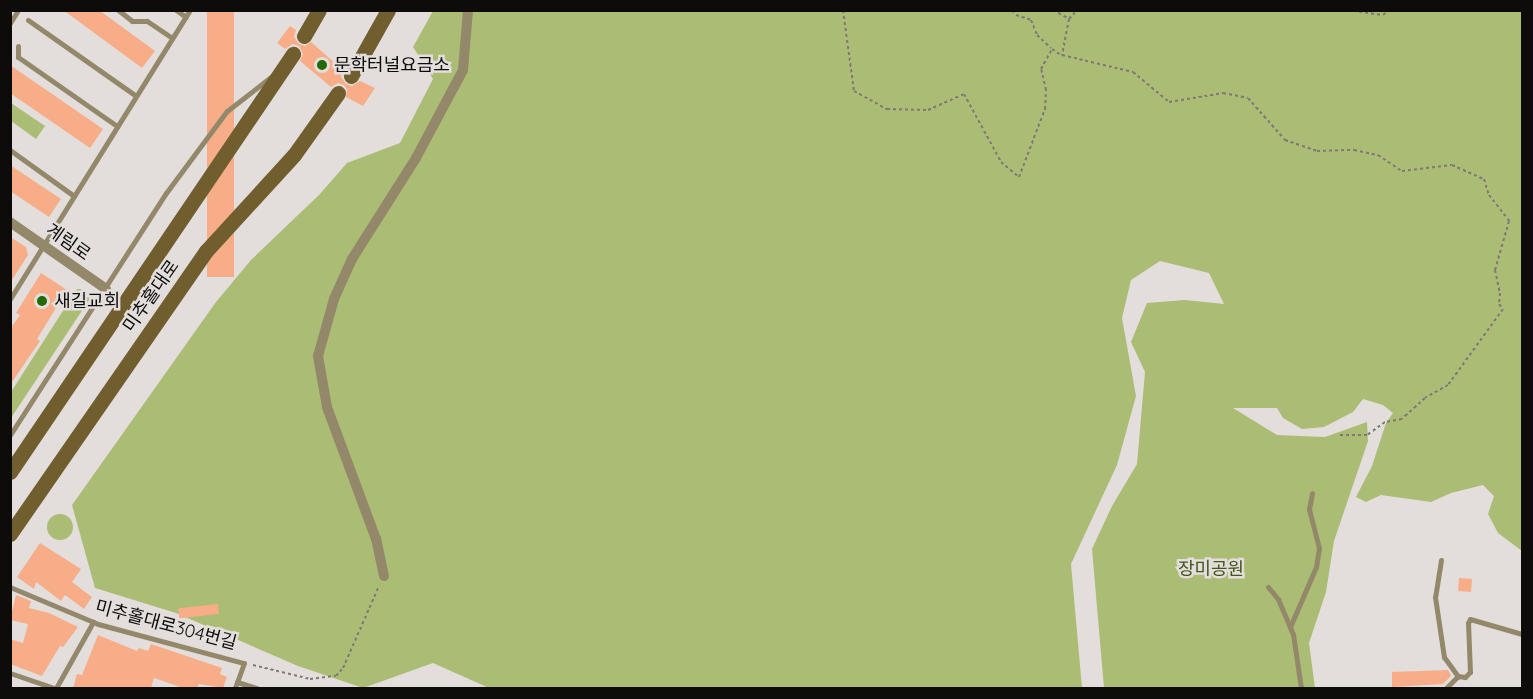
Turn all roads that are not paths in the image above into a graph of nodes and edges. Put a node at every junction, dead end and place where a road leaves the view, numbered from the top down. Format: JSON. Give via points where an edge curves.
{"nodes":[{"id":1,"x":18,"y":10,"type":"edge"},
{"id":2,"x":118,"y":10,"type":"edge"},
{"id":3,"x":177,"y":10,"type":"edge"},
{"id":4,"x":190,"y":10,"type":"edge"},
{"id":5,"x":319,"y":10,"type":"edge"},
{"id":6,"x":388,"y":10,"type":"edge"},
{"id":7,"x":468,"y":10,"type":"edge"},
{"id":8,"x":186,"y":17,"type":"junction"},
{"id":9,"x":28,"y":20,"type":"dead end"},
{"id":10,"x":10,"y":22,"type":"edge"},
{"id":11,"x":304,"y":36,"type":"dead end"},
{"id":12,"x":172,"y":38,"type":"junction"},
{"id":13,"x":18,"y":46,"type":"dead end"},
{"id":14,"x":290,"y":59,"type":"joint"},
{"id":15,"x":351,"y":76,"type":"dead end"},
{"id":16,"x":339,"y":93,"type":"dead end"},
{"id":17,"x":136,"y":96,"type":"junction"},
{"id":18,"x":117,"y":126,"type":"junction"},
{"id":19,"x":10,"y":150,"type":"edge"},
{"id":20,"x":74,"y":196,"type":"junction"},
{"id":21,"x":10,"y":222,"type":"edge"},
{"id":22,"x":43,"y":245,"type":"junction"},
{"id":23,"x":106,"y":289,"type":"junction"},
{"id":24,"x":10,"y":299,"type":"edge"},
{"id":25,"x":10,"y":435,"type":"edge"},
{"id":26,"x":10,"y":472,"type":"edge"},
{"id":27,"x":1312,"y":493,"type":"dead end"},
{"id":28,"x":10,"y":534,"type":"edge"},
{"id":29,"x":1441,"y":560,"type":"dead end"},
{"id":30,"x":384,"y":576,"type":"road end"},
{"id":31,"x":1268,"y":587,"type":"dead end"},
{"id":32,"x":11,"y":589,"type":"edge"},
{"id":33,"x":93,"y":622,"type":"junction"},
{"id":34,"x":1290,"y":627,"type":"junction"},
{"id":35,"x":1522,"y":634,"type":"edge"},
{"id":36,"x":10,"y":673,"type":"edge"},
{"id":37,"x":1458,"y":676,"type":"junction"},
{"id":38,"x":236,"y":685,"type":"edge"},
{"id":39,"x":55,"y":688,"type":"edge"},
{"id":40,"x":257,"y":688,"type":"edge"},
{"id":41,"x":1301,"y":688,"type":"edge"},
{"id":42,"x":1446,"y":688,"type":"edge"}],
"edges":[{"from":1,"to":10,"type":"lane"},
{"from":2,"to":12,"type":"lane","via":[[132,21],[147,21]]},
{"from":3,"to":8,"type":"lane"},
{"from":4,"to":8,"type":"lane"},
{"from":5,"to":11,"type":"main road"},
{"from":6,"to":15,"type":"main road"},
{"from":7,"to":30,"type":"street","via":[[463,70],[416,158],[352,259],[334,299],[318,356],[327,407],[376,539]]},
{"from":8,"to":12,"type":"lane"},
{"from":9,"to":17,"type":"lane"},
{"from":12,"to":17,"type":"lane"},
{"from":13,"to":18,"type":"lane","via":[[18,57]]},
{"from":14,"to":23,"type":"lane","via":[[227,111],[166,193]]},
{"from":14,"to":26,"type":"main road","name":"미추홀대로"},
{"from":16,"to":28,"type":"main road","name":"미추홀대로","via":[[294,155],[206,251]]},
{"from":17,"to":18,"type":"lane"},
{"from":18,"to":20,"type":"lane"},
{"from":19,"to":20,"type":"lane"},
{"from":20,"to":22,"type":"lane"},
{"from":21,"to":22,"type":"street","name":"계림로"},
{"from":22,"to":23,"type":"street","name":"계림로"},
{"from":22,"to":24,"type":"lane"},
{"from":23,"to":25,"type":"lane"},
{"from":27,"to":34,"type":"lane","via":[[1309,509],[1319,548],[1316,567]]},
{"from":29,"to":37,"type":"lane","via":[[1436,597],[1444,657]]},
{"from":31,"to":34,"type":"lane"},
{"from":32,"to":33,"type":"lane","name":"미추홀대로304번길"},
{"from":33,"to":38,"type":"lane","name":"미추홀대로304번길","via":[[244,663]]},
{"from":33,"to":39,"type":"lane"},
{"from":34,"to":41,"type":"lane"},
{"from":35,"to":37,"type":"lane","via":[[1470,619],[1470,672],[1466,677]]},
{"from":36,"to":39,"type":"lane"},
{"from":37,"to":42,"type":"lane"},
{"from":38,"to":40,"type":"lane"}]}
